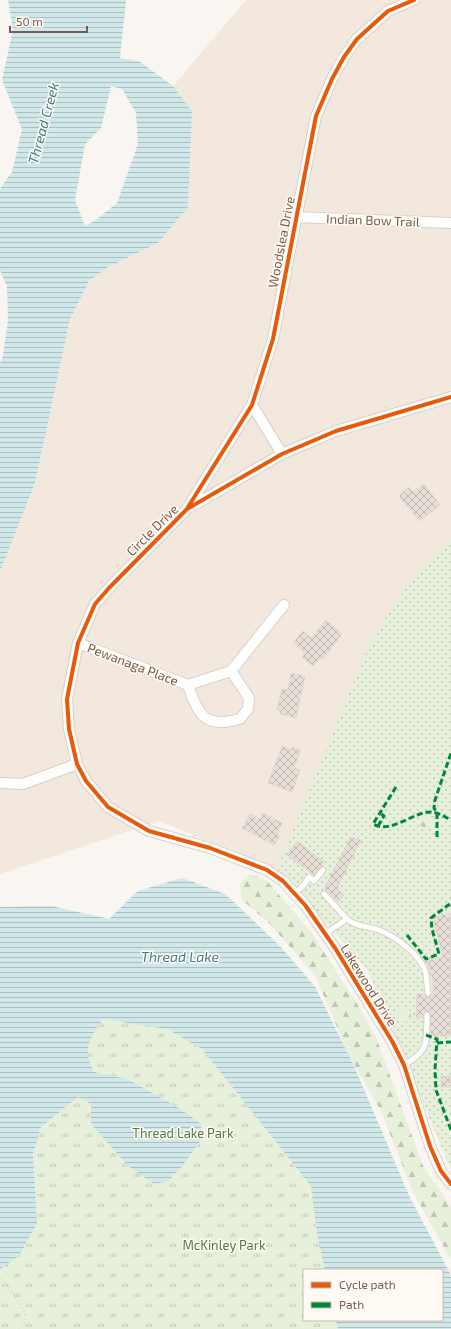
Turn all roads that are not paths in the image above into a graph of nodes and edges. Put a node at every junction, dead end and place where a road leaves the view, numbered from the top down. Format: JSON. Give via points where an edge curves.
{"nodes":[{"id":1,"x":414,"y":0,"type":"edge"},
{"id":2,"x":296,"y":217,"type":"junction"},
{"id":3,"x":451,"y":223,"type":"edge"},
{"id":4,"x":451,"y":397,"type":"edge"},
{"id":5,"x":252,"y":405,"type":"junction"},
{"id":6,"x":282,"y":454,"type":"junction"},
{"id":7,"x":187,"y":508,"type":"junction"},
{"id":8,"x":284,"y":605,"type":"dead end"},
{"id":9,"x":78,"y":643,"type":"junction"},
{"id":10,"x":231,"y":671,"type":"junction"},
{"id":11,"x":188,"y":686,"type":"junction"},
{"id":12,"x":77,"y":764,"type":"junction"},
{"id":13,"x":0,"y":783,"type":"edge"},
{"id":14,"x":323,"y":870,"type":"dead end"},
{"id":15,"x":294,"y":894,"type":"junction"},
{"id":16,"x":324,"y":894,"type":"dead end"},
{"id":17,"x":347,"y":920,"type":"junction"},
{"id":18,"x":325,"y":934,"type":"junction"},
{"id":19,"x":428,"y":993,"type":"dead end"},
{"id":20,"x":428,"y":1015,"type":"dead end"},
{"id":21,"x":404,"y":1065,"type":"junction"},
{"id":22,"x":451,"y":1184,"type":"edge"}],
"edges":[{"from":1,"to":2,"type":"street","name":"Woodslea Drive","via":[[388,11],[357,40],[344,57],[316,116]]},
{"from":2,"to":3,"type":"street","name":"Indian Bow Trail"},
{"from":2,"to":5,"type":"street","name":"Woodslea Drive","via":[[273,339]]},
{"from":4,"to":6,"type":"street","name":"Circle Drive","via":[[336,431]]},
{"from":5,"to":6,"type":"street"},
{"from":5,"to":7,"type":"street","name":"Woodslea Drive"},
{"from":6,"to":7,"type":"street","name":"Circle Drive"},
{"from":7,"to":9,"type":"street","name":"Circle Drive","via":[[95,604]]},
{"from":8,"to":10,"type":"street"},
{"from":9,"to":11,"type":"street","name":"Pewanaga Place"},
{"from":9,"to":12,"type":"street","name":"Lakewood Drive","via":[[67,699],[69,729]]},
{"from":10,"to":11,"type":"street","name":"Pewanaga Place"},
{"from":10,"to":11,"type":"street","name":"Pewanaga Place","via":[[249,698],[248,709],[240,719],[217,723],[208,719],[196,709]]},
{"from":12,"to":13,"type":"street","via":[[23,784]]},
{"from":12,"to":15,"type":"street","name":"Lakewood Drive","via":[[86,781],[108,807],[149,831],[210,848],[267,870],[283,881]]},
{"from":14,"to":15,"type":"lane","via":[[314,881],[308,877]]},
{"from":15,"to":18,"type":"street","name":"Lakewood Drive"},
{"from":16,"to":17,"type":"lane"},
{"from":17,"to":18,"type":"lane"},
{"from":17,"to":19,"type":"lane","via":[[354,925],[376,929],[410,949],[426,973]]},
{"from":18,"to":21,"type":"street","name":"Lakewood Drive"},
{"from":20,"to":21,"type":"lane","via":[[423,1051]]},
{"from":21,"to":22,"type":"street","name":"Lakewood Drive","via":[[430,1146]]}]}
